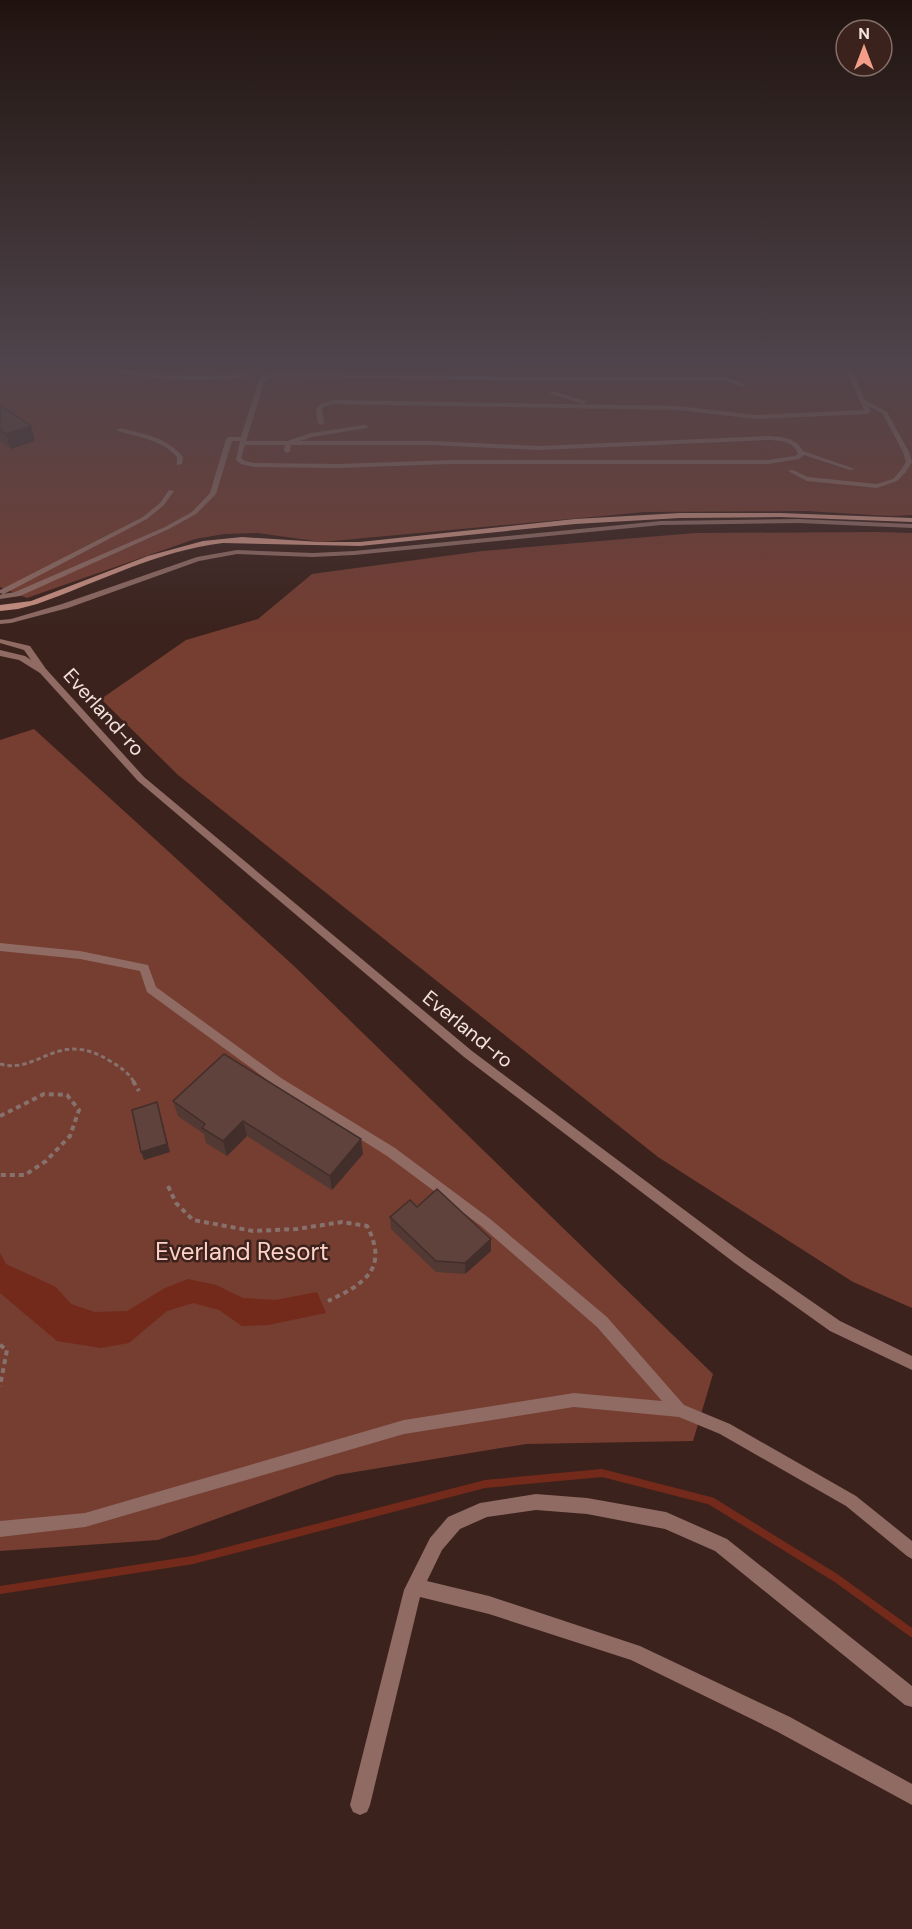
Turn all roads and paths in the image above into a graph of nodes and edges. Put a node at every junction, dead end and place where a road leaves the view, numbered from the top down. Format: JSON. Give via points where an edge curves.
{"nodes":[{"id":1,"x":177,"y":453,"type":"edge"},
{"id":2,"x":226,"y":453,"type":"edge"},
{"id":3,"x":238,"y":453,"type":"edge"},
{"id":4,"x":800,"y":453,"type":"edge"},
{"id":5,"x":804,"y":453,"type":"edge"},
{"id":6,"x":906,"y":453,"type":"edge"},
{"id":7,"x":179,"y":464,"type":"dead end"},
{"id":8,"x":852,"y":469,"type":"dead end"},
{"id":9,"x":791,"y":471,"type":"dead end"},
{"id":10,"x":171,"y":491,"type":"dead end"},
{"id":11,"x":912,"y":520,"type":"edge"},
{"id":12,"x":912,"y":526,"type":"edge"},
{"id":13,"x":0,"y":597,"type":"edge"},
{"id":14,"x":48,"y":597,"type":"junction"},
{"id":15,"x":0,"y":608,"type":"edge"},
{"id":16,"x":0,"y":622,"type":"edge"},
{"id":17,"x":0,"y":641,"type":"edge"},
{"id":18,"x":0,"y":653,"type":"edge"},
{"id":19,"x":0,"y":660,"type":"edge"},
{"id":20,"x":43,"y":671,"type":"junction"},
{"id":21,"x":0,"y":947,"type":"edge"},
{"id":22,"x":0,"y":1064,"type":"edge"},
{"id":23,"x":139,"y":1091,"type":"dead end"},
{"id":24,"x":0,"y":1116,"type":"edge"},
{"id":25,"x":0,"y":1175,"type":"edge"},
{"id":26,"x":168,"y":1186,"type":"dead end"},
{"id":27,"x":328,"y":1301,"type":"dead end"},
{"id":28,"x":0,"y":1345,"type":"edge"},
{"id":29,"x":912,"y":1363,"type":"edge"},
{"id":30,"x":0,"y":1386,"type":"edge"},
{"id":31,"x":679,"y":1410,"type":"junction"},
{"id":32,"x":0,"y":1529,"type":"edge"},
{"id":33,"x":912,"y":1551,"type":"edge"},
{"id":34,"x":414,"y":1587,"type":"junction"},
{"id":35,"x":912,"y":1698,"type":"edge"},
{"id":36,"x":912,"y":1795,"type":"edge"},
{"id":37,"x":360,"y":1805,"type":"dead end"}],
"edges":[{"from":1,"to":7,"type":"lane"},
{"from":2,"to":13,"type":"lane","via":[[213,494],[194,513],[27,589]]},
{"from":3,"to":4,"type":"lane","via":[[243,463],[301,466],[768,462],[797,458]]},
{"from":5,"to":8,"type":"lane"},
{"from":6,"to":9,"type":"lane","via":[[909,462],[904,471],[895,480],[877,486],[807,479]]},
{"from":10,"to":13,"type":"lane","via":[[145,518]]},
{"from":11,"to":14,"type":"street","via":[[739,514],[566,522],[358,544],[317,546],[240,539],[202,543]]},
{"from":12,"to":16,"type":"lane","via":[[799,521],[661,523],[344,554],[237,552],[197,559],[65,606]]},
{"from":13,"to":14,"type":"street"},
{"from":14,"to":15,"type":"street"},
{"from":17,"to":20,"type":"lane","name":"Everland-ro","via":[[27,648]]},
{"from":18,"to":20,"type":"street","via":[[22,658]]},
{"from":19,"to":20,"type":"street"},
{"from":20,"to":29,"type":"lane","name":"Everland-ro","via":[[141,779],[468,1054],[826,1320]]},
{"from":21,"to":31,"type":"lane","via":[[80,955],[144,968],[151,989],[277,1081],[391,1152],[485,1222],[602,1322]]},
{"from":22,"to":23,"type":"path","via":[[11,1066],[64,1048],[94,1051],[129,1073]]},
{"from":24,"to":25,"type":"path","via":[[44,1094],[67,1095],[79,1110],[70,1136],[45,1161],[25,1175]]},
{"from":26,"to":27,"type":"path","via":[[176,1203],[193,1220],[253,1231],[342,1222],[367,1226],[376,1241],[376,1265],[364,1282]]},
{"from":28,"to":30,"type":"path","via":[[7,1350]]},
{"from":31,"to":32,"type":"lane","via":[[574,1400],[404,1427],[85,1520]]},
{"from":31,"to":33,"type":"lane","via":[[725,1429],[851,1501]]},
{"from":34,"to":35,"type":"street","via":[[436,1544],[454,1523],[486,1509],[536,1502],[587,1506],[666,1521],[721,1545]]},
{"from":34,"to":36,"type":"street","via":[[489,1605],[634,1652],[783,1724]]},
{"from":34,"to":37,"type":"street"}]}
